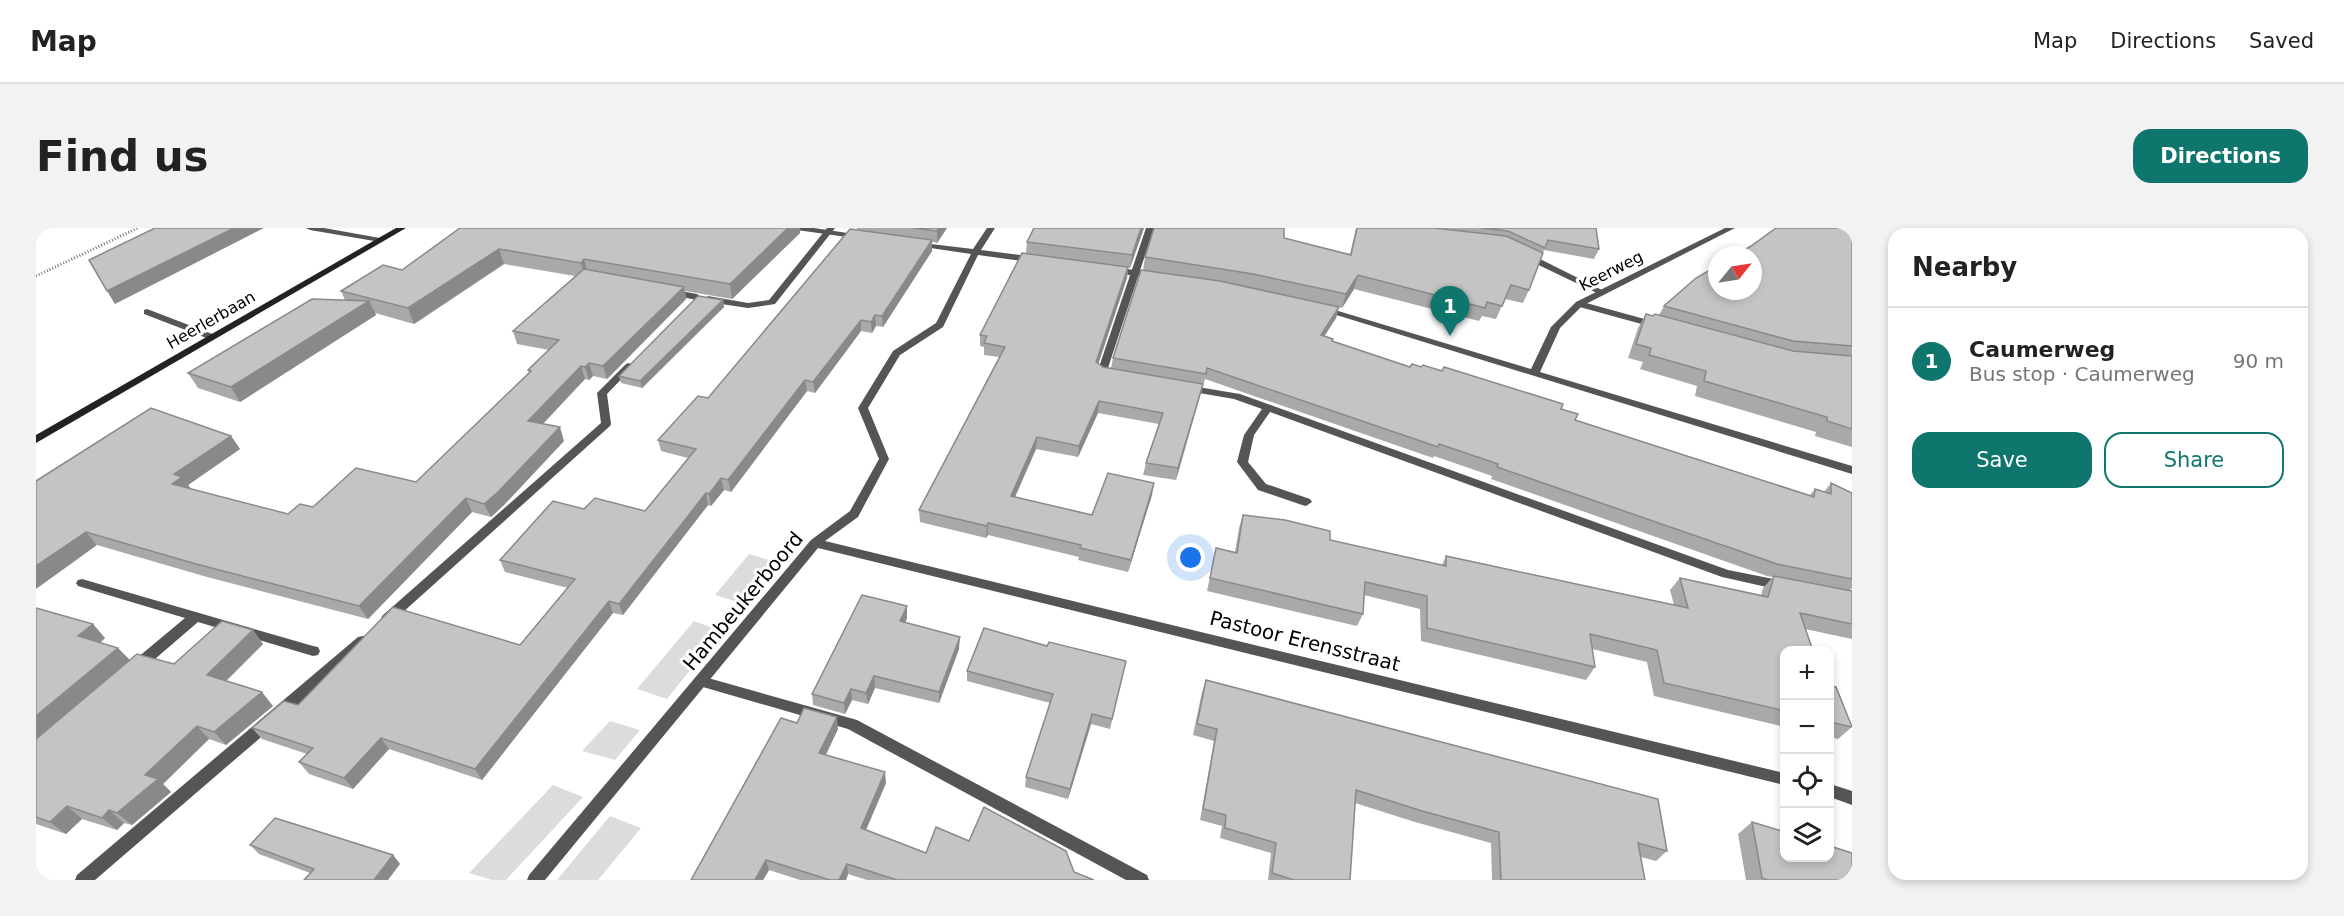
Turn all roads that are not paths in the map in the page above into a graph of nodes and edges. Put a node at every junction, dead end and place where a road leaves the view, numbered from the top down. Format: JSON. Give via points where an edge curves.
{"nodes":[{"id":1,"x":310,"y":228,"type":"edge"},
{"id":2,"x":402,"y":228,"type":"edge"},
{"id":3,"x":797,"y":228,"type":"edge"},
{"id":4,"x":991,"y":228,"type":"edge"},
{"id":5,"x":1150,"y":228,"type":"edge"},
{"id":6,"x":1726,"y":229,"type":"edge"},
{"id":7,"x":829,"y":230,"type":"edge"},
{"id":8,"x":869,"y":238,"type":"edge"},
{"id":9,"x":380,"y":240,"type":"junction"},
{"id":10,"x":912,"y":243,"type":"edge"},
{"id":11,"x":1513,"y":250,"type":"edge"},
{"id":12,"x":976,"y":251,"type":"junction"},
{"id":13,"x":1043,"y":261,"type":"edge"},
{"id":14,"x":1100,"y":268,"type":"edge"},
{"id":15,"x":1134,"y":273,"type":"junction"},
{"id":16,"x":1165,"y":278,"type":"edge"},
{"id":17,"x":662,"y":291,"type":"edge"},
{"id":18,"x":1602,"y":291,"type":"junction"},
{"id":19,"x":1579,"y":304,"type":"junction"},
{"id":20,"x":1311,"y":306,"type":"edge"},
{"id":21,"x":147,"y":312,"type":"dead end"},
{"id":22,"x":1670,"y":329,"type":"edge"},
{"id":23,"x":212,"y":337,"type":"junction"},
{"id":24,"x":642,"y":353,"type":"edge"},
{"id":25,"x":1535,"y":372,"type":"junction"},
{"id":26,"x":1124,"y":377,"type":"edge"},
{"id":27,"x":1169,"y":385,"type":"edge"},
{"id":28,"x":1268,"y":408,"type":"junction"},
{"id":29,"x":36,"y":440,"type":"edge"},
{"id":30,"x":1852,"y":470,"type":"edge"},
{"id":31,"x":1306,"y":502,"type":"dead end"},
{"id":32,"x":815,"y":543,"type":"junction"},
{"id":33,"x":82,"y":583,"type":"dead end"},
{"id":34,"x":1795,"y":588,"type":"edge"},
{"id":35,"x":195,"y":617,"type":"junction"},
{"id":36,"x":312,"y":651,"type":"dead end"},
{"id":37,"x":124,"y":678,"type":"edge"},
{"id":38,"x":701,"y":681,"type":"junction"},
{"id":39,"x":1780,"y":778,"type":"edge"},
{"id":40,"x":1834,"y":792,"type":"edge"},
{"id":41,"x":1852,"y":798,"type":"edge"},
{"id":42,"x":83,"y":880,"type":"edge"},
{"id":43,"x":535,"y":880,"type":"edge"},
{"id":44,"x":1141,"y":880,"type":"edge"}],
"edges":[{"from":1,"to":9,"type":"street"},
{"from":2,"to":9,"type":"street","name":"Heerlerbaan"},
{"from":3,"to":7,"type":"street"},
{"from":4,"to":12,"type":"street"},
{"from":5,"to":15,"type":"street"},
{"from":6,"to":18,"type":"street","name":"Keerweg"},
{"from":7,"to":8,"type":"street"},
{"from":7,"to":17,"type":"street","via":[[772,302],[750,306],[693,301]]},
{"from":9,"to":23,"type":"street","name":"Heerlerbaan"},
{"from":10,"to":12,"type":"street"},
{"from":11,"to":18,"type":"street"},
{"from":12,"to":13,"type":"street"},
{"from":12,"to":32,"type":"street","name":"Hambeukerboord","via":[[940,325],[896,353],[862,408],[884,459],[854,514]]},
{"from":14,"to":15,"type":"street"},
{"from":15,"to":16,"type":"street"},
{"from":15,"to":26,"type":"street","via":[[1102,373]]},
{"from":18,"to":19,"type":"street","name":"Keerweg"},
{"from":19,"to":22,"type":"street"},
{"from":19,"to":25,"type":"street","name":"Keerweg","via":[[1557,327]]},
{"from":20,"to":25,"type":"street"},
{"from":21,"to":23,"type":"street"},
{"from":23,"to":29,"type":"street","name":"Heerlerbaan"},
{"from":24,"to":42,"type":"street","via":[[602,393],[606,424],[375,630]]},
{"from":25,"to":30,"type":"street"},
{"from":27,"to":28,"type":"street","via":[[1236,396]]},
{"from":28,"to":31,"type":"street","via":[[1249,435],[1242,462],[1262,487]]},
{"from":28,"to":34,"type":"street","via":[[1726,574]]},
{"from":32,"to":38,"type":"street","name":"Hambeukerboord"},
{"from":32,"to":39,"type":"street","name":"Pastoor Erensstraat"},
{"from":33,"to":35,"type":"street"},
{"from":35,"to":36,"type":"street"},
{"from":35,"to":37,"type":"street"},
{"from":38,"to":43,"type":"street","name":"Hambeukerboord"},
{"from":38,"to":44,"type":"street","via":[[852,724]]},
{"from":40,"to":41,"type":"street"}]}
